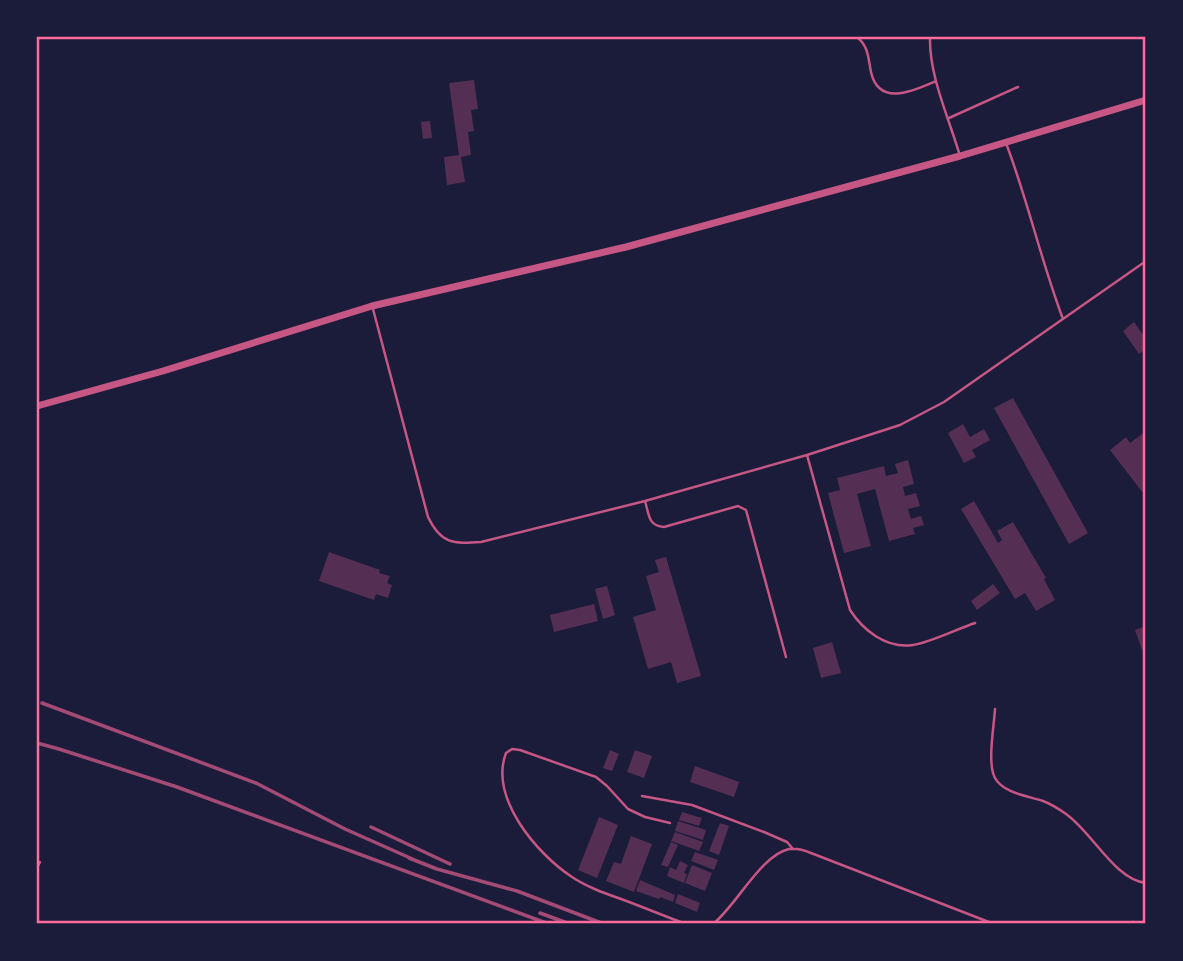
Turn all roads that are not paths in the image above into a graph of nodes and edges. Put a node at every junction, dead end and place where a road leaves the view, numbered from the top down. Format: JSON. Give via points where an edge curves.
{"nodes":[{"id":1,"x":857,"y":37,"type":"edge"},
{"id":2,"x":930,"y":37,"type":"edge"},
{"id":3,"x":936,"y":81,"type":"junction"},
{"id":4,"x":1018,"y":87,"type":"dead end"},
{"id":5,"x":1146,"y":100,"type":"edge"},
{"id":6,"x":949,"y":118,"type":"junction"},
{"id":7,"x":1006,"y":143,"type":"junction"},
{"id":8,"x":960,"y":156,"type":"junction"},
{"id":9,"x":1146,"y":261,"type":"edge"},
{"id":10,"x":372,"y":306,"type":"junction"},
{"id":11,"x":1063,"y":319,"type":"junction"},
{"id":12,"x":37,"y":405,"type":"edge"},
{"id":13,"x":807,"y":455,"type":"junction"},
{"id":14,"x":645,"y":502,"type":"junction"},
{"id":15,"x":975,"y":623,"type":"dead end"},
{"id":16,"x":786,"y":657,"type":"dead end"},
{"id":17,"x":995,"y":709,"type":"dead end"},
{"id":18,"x":642,"y":796,"type":"dead end"},
{"id":19,"x":670,"y":823,"type":"dead end"},
{"id":20,"x":793,"y":849,"type":"junction"},
{"id":21,"x":40,"y":862,"type":"dead end"},
{"id":22,"x":37,"y":869,"type":"edge"},
{"id":23,"x":1146,"y":883,"type":"edge"},
{"id":24,"x":686,"y":924,"type":"edge"},
{"id":25,"x":713,"y":924,"type":"edge"},
{"id":26,"x":994,"y":924,"type":"edge"},
{"id":27,"x":1124,"y":924,"type":"edge"},
{"id":28,"x":1146,"y":924,"type":"edge"}],
"edges":[{"from":1,"to":3,"type":"lane","via":[[865,44],[873,80],[881,89],[904,94]]},
{"from":2,"to":3,"type":"lane"},
{"from":3,"to":6,"type":"lane"},
{"from":4,"to":6,"type":"lane"},
{"from":5,"to":7,"type":"street"},
{"from":6,"to":8,"type":"lane"},
{"from":7,"to":8,"type":"street"},
{"from":7,"to":11,"type":"lane"},
{"from":8,"to":10,"type":"street","via":[[626,247]]},
{"from":9,"to":11,"type":"lane"},
{"from":10,"to":12,"type":"street"},
{"from":10,"to":14,"type":"lane","via":[[428,517],[440,536],[447,541],[481,542]]},
{"from":11,"to":13,"type":"lane","via":[[925,413]]},
{"from":13,"to":14,"type":"lane"},
{"from":13,"to":15,"type":"lane","via":[[850,610],[858,622],[875,636],[903,645]]},
{"from":14,"to":16,"type":"lane","via":[[651,522],[664,527],[744,508]]},
{"from":17,"to":23,"type":"lane","via":[[991,760],[997,781],[1066,813],[1121,871]]},
{"from":18,"to":20,"type":"lane","via":[[692,805],[787,842]]},
{"from":19,"to":24,"type":"lane","via":[[628,809],[590,774],[520,750],[508,751],[504,759],[502,780],[509,804],[519,823],[555,864],[590,887]]},
{"from":20,"to":25,"type":"lane","via":[[765,863]]},
{"from":20,"to":26,"type":"lane"},
{"from":21,"to":22,"type":"lane"},
{"from":27,"to":28,"type":"lane"}]}
